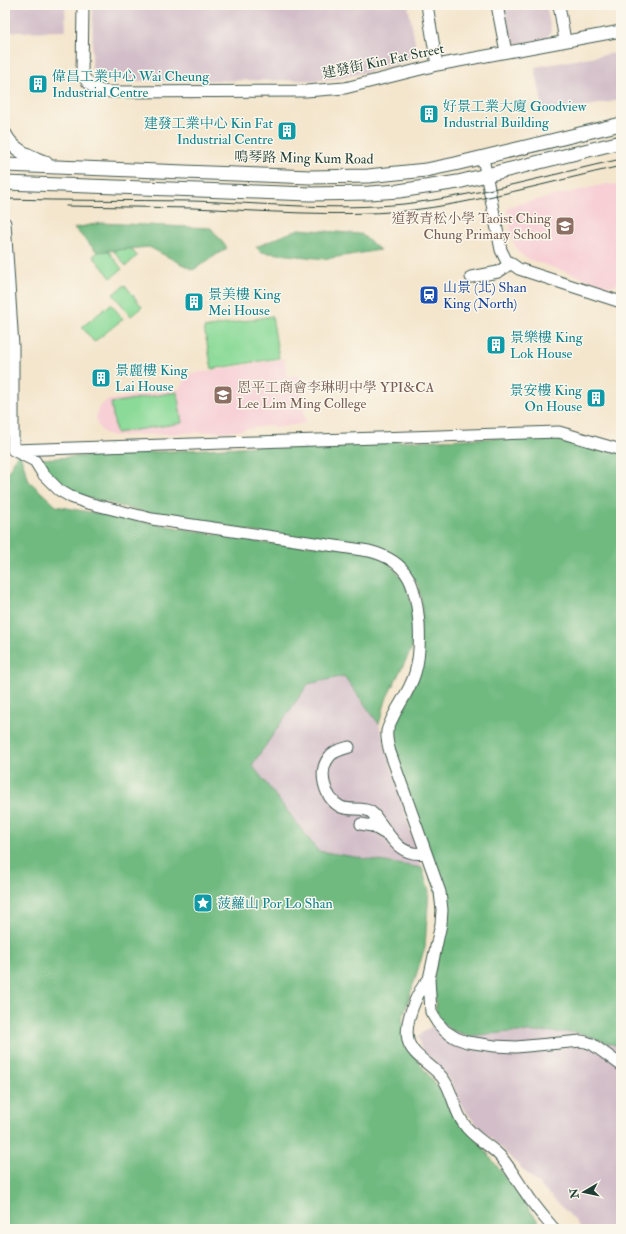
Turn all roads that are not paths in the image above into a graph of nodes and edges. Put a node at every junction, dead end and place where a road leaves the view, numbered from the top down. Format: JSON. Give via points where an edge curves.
{"nodes":[{"id":1,"x":83,"y":5,"type":"edge"},
{"id":2,"x":427,"y":5,"type":"edge"},
{"id":3,"x":497,"y":5,"type":"edge"},
{"id":4,"x":559,"y":5,"type":"edge"},
{"id":5,"x":621,"y":31,"type":"edge"},
{"id":6,"x":565,"y":41,"type":"junction"},
{"id":7,"x":506,"y":52,"type":"junction"},
{"id":8,"x":437,"y":64,"type":"junction"},
{"id":9,"x":621,"y":124,"type":"edge"},
{"id":10,"x":5,"y":134,"type":"edge"},
{"id":11,"x":621,"y":142,"type":"edge"},
{"id":12,"x":483,"y":158,"type":"junction"},
{"id":13,"x":5,"y":165,"type":"edge"},
{"id":14,"x":53,"y":166,"type":"junction"},
{"id":15,"x":486,"y":175,"type":"junction"},
{"id":16,"x":5,"y":183,"type":"edge"},
{"id":17,"x":5,"y":223,"type":"edge"},
{"id":18,"x":510,"y":264,"type":"junction"},
{"id":19,"x":471,"y":277,"type":"dead end"},
{"id":20,"x":621,"y":302,"type":"edge"},
{"id":21,"x":9,"y":450,"type":"edge"},
{"id":22,"x":621,"y":450,"type":"edge"},
{"id":23,"x":349,"y":747,"type":"dead end"},
{"id":24,"x":322,"y":748,"type":"dead end"},
{"id":25,"x":327,"y":761,"type":"junction"},
{"id":26,"x":362,"y":824,"type":"dead end"},
{"id":27,"x":390,"y":837,"type":"junction"},
{"id":28,"x":426,"y":853,"type":"junction"},
{"id":29,"x":429,"y":979,"type":"junction"},
{"id":30,"x":621,"y":1065,"type":"edge"},
{"id":31,"x":554,"y":1229,"type":"edge"}],
"edges":[{"from":1,"to":8,"type":"street","name":"建發街 Kin Fat Street","via":[[82,73],[86,82],[101,91],[324,90],[345,88]]},
{"from":2,"to":8,"type":"street"},
{"from":3,"to":7,"type":"street"},
{"from":4,"to":6,"type":"street"},
{"from":5,"to":6,"type":"street","name":"建發街 Kin Fat Street"},
{"from":6,"to":7,"type":"street","name":"建發街 Kin Fat Street"},
{"from":7,"to":8,"type":"street","name":"建發街 Kin Fat Street"},
{"from":9,"to":12,"type":"main road","name":"鳴琴路 Ming Kum Road"},
{"from":10,"to":14,"type":"main road","via":[[13,146],[23,153]]},
{"from":11,"to":15,"type":"main road"},
{"from":12,"to":14,"type":"main road","name":"鳴琴路 Ming Kum Road","via":[[426,170],[339,177]]},
{"from":12,"to":15,"type":"street"},
{"from":13,"to":14,"type":"main road","name":"鳴琴路 Ming Kum Road"},
{"from":15,"to":16,"type":"main road","via":[[406,190],[340,195]]},
{"from":15,"to":18,"type":"street","via":[[501,250]]},
{"from":17,"to":21,"type":"street","via":[[13,346]]},
{"from":18,"to":19,"type":"street","via":[[498,272]]},
{"from":18,"to":20,"type":"street"},
{"from":21,"to":22,"type":"street","via":[[559,432]]},
{"from":21,"to":28,"type":"street","via":[[35,461],[43,474],[59,490],[88,503],[152,519],[369,551],[400,565],[411,581],[416,596],[419,647],[415,672],[387,731],[390,752]]},
{"from":23,"to":25,"type":"street","via":[[333,753]]},
{"from":24,"to":25,"type":"street"},
{"from":25,"to":27,"type":"street","via":[[323,775],[329,795],[342,807],[371,812]]},
{"from":26,"to":27,"type":"street","via":[[376,828]]},
{"from":27,"to":28,"type":"street","via":[[398,846],[410,853]]},
{"from":28,"to":29,"type":"street","via":[[440,892],[442,910]]},
{"from":29,"to":30,"type":"street","via":[[431,1012],[445,1031],[456,1038],[467,1042],[516,1047],[580,1041],[592,1044]]},
{"from":29,"to":31,"type":"street","via":[[412,1010],[408,1024],[408,1042],[444,1079],[463,1123],[472,1134],[499,1155]]}]}
